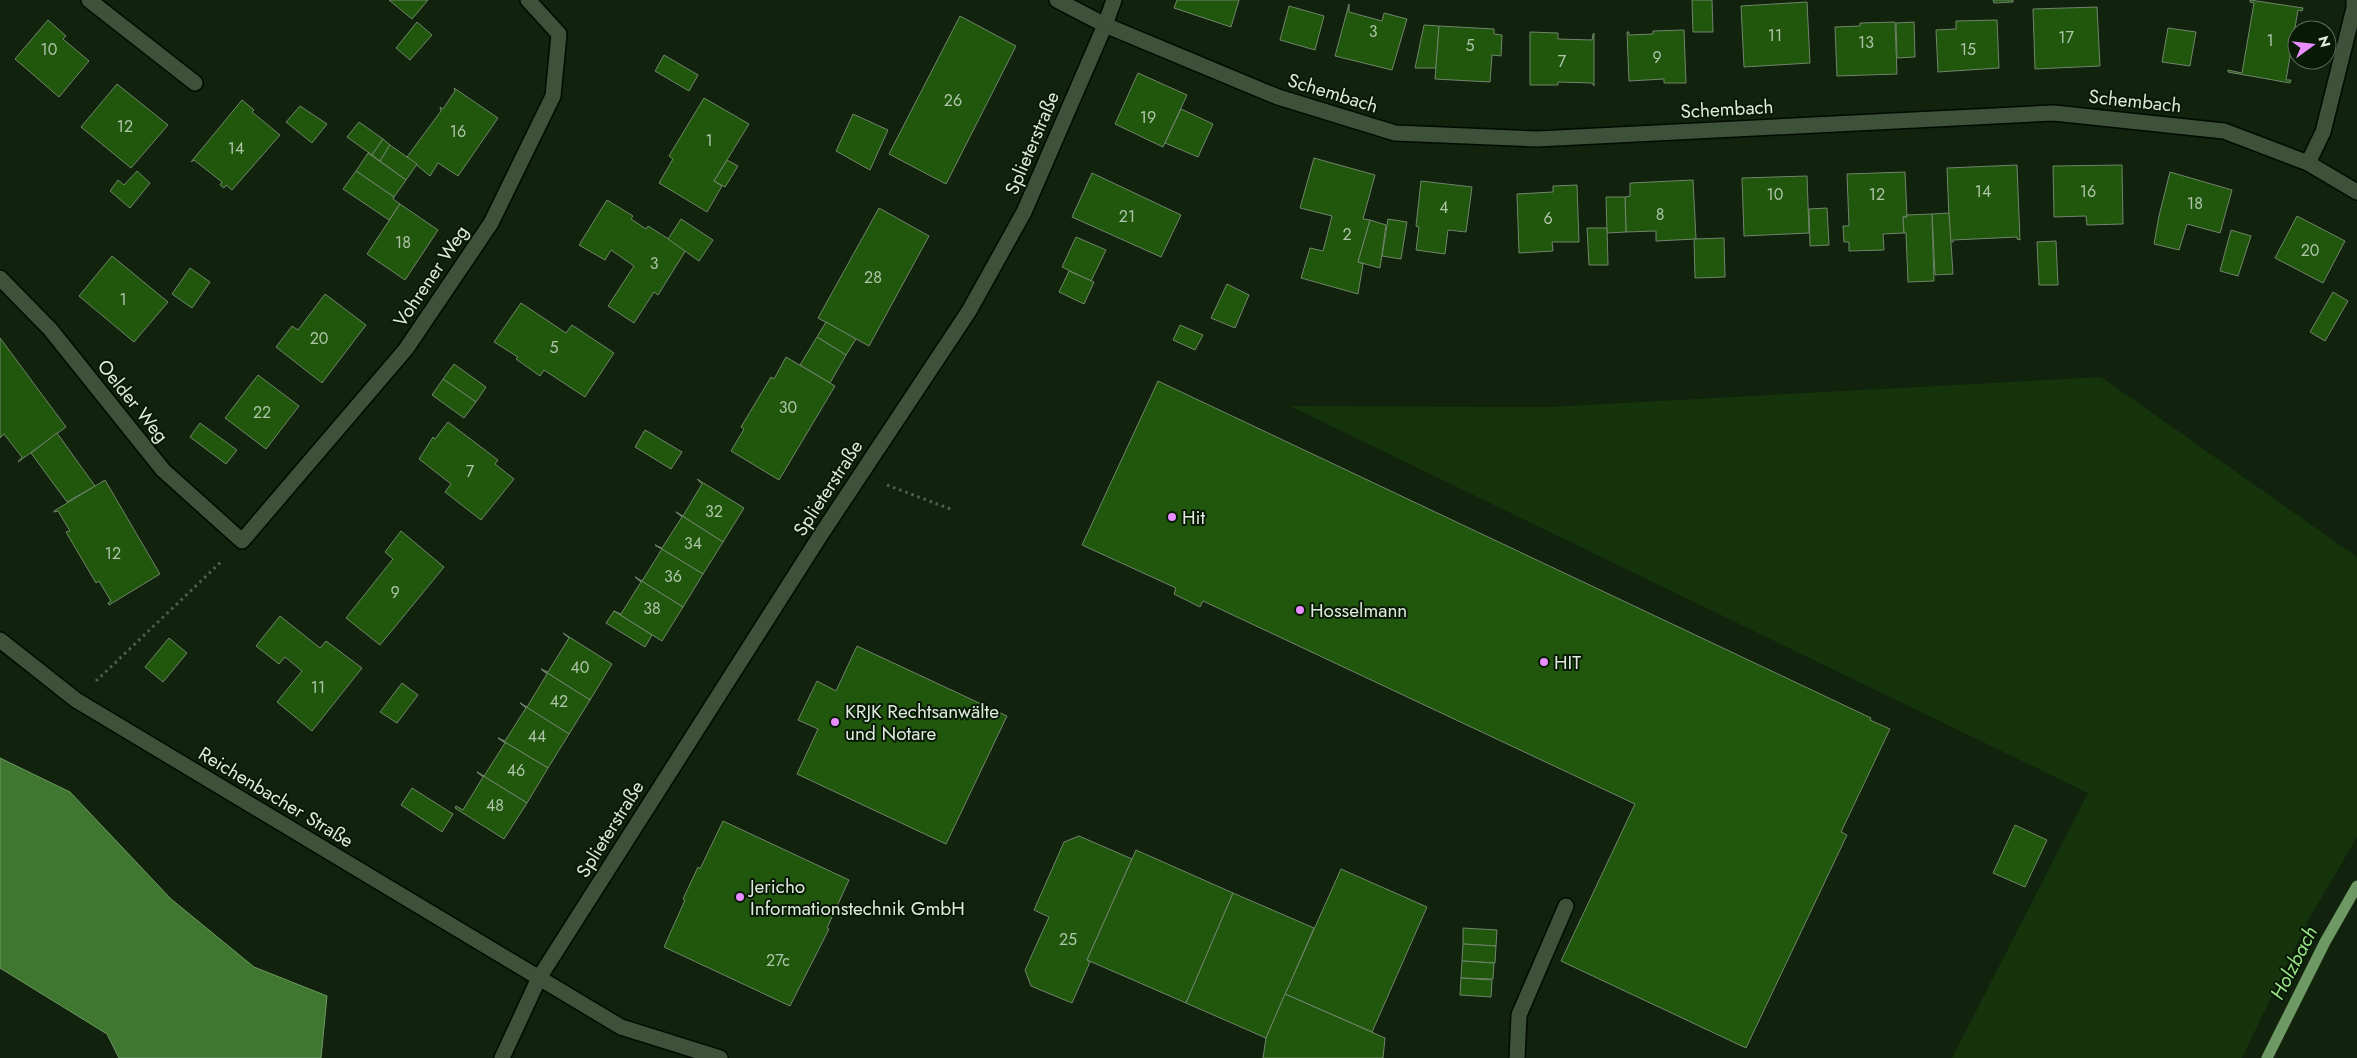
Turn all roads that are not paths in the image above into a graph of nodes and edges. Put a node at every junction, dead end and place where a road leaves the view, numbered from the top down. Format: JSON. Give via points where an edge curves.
{"nodes":[{"id":1,"x":89,"y":0,"type":"edge"},
{"id":2,"x":528,"y":0,"type":"edge"},
{"id":3,"x":1057,"y":0,"type":"edge"},
{"id":4,"x":1114,"y":0,"type":"edge"},
{"id":5,"x":2354,"y":0,"type":"edge"},
{"id":6,"x":1105,"y":25,"type":"junction"},
{"id":7,"x":195,"y":82,"type":"dead end"},
{"id":8,"x":2308,"y":163,"type":"junction"},
{"id":9,"x":2357,"y":192,"type":"edge"},
{"id":10,"x":0,"y":278,"type":"edge"},
{"id":11,"x":242,"y":541,"type":"joint"},
{"id":12,"x":0,"y":640,"type":"edge"},
{"id":13,"x":1566,"y":906,"type":"dead end"},
{"id":14,"x":539,"y":978,"type":"junction"},
{"id":15,"x":502,"y":1058,"type":"edge"},
{"id":16,"x":720,"y":1058,"type":"edge"},
{"id":17,"x":1517,"y":1058,"type":"edge"}],
"edges":[{"from":1,"to":7,"type":"street"},
{"from":2,"to":11,"type":"street","name":"Vohrener Weg","via":[[559,34],[553,96],[490,223],[406,349]]},
{"from":3,"to":6,"type":"street","name":"Schembach"},
{"from":4,"to":6,"type":"street","name":"Splieterstraße"},
{"from":5,"to":8,"type":"street","via":[[2323,132]]},
{"from":6,"to":8,"type":"street","name":"Schembach","via":[[1278,97],[1395,133],[1537,138],[2054,113],[2224,131]]},
{"from":6,"to":14,"type":"street","name":"Splieterstraße","via":[[1024,212],[970,311],[861,475]]},
{"from":8,"to":9,"type":"street","name":"Schembach"},
{"from":10,"to":11,"type":"street","name":"Oelder Weg","via":[[50,330],[163,470]]},
{"from":12,"to":14,"type":"street","name":"Reichenbacher Straße","via":[[76,700]]},
{"from":13,"to":17,"type":"street","via":[[1519,1015]]},
{"from":14,"to":15,"type":"street","name":"Splieterstraße"},
{"from":14,"to":16,"type":"street","via":[[621,1027]]}]}
